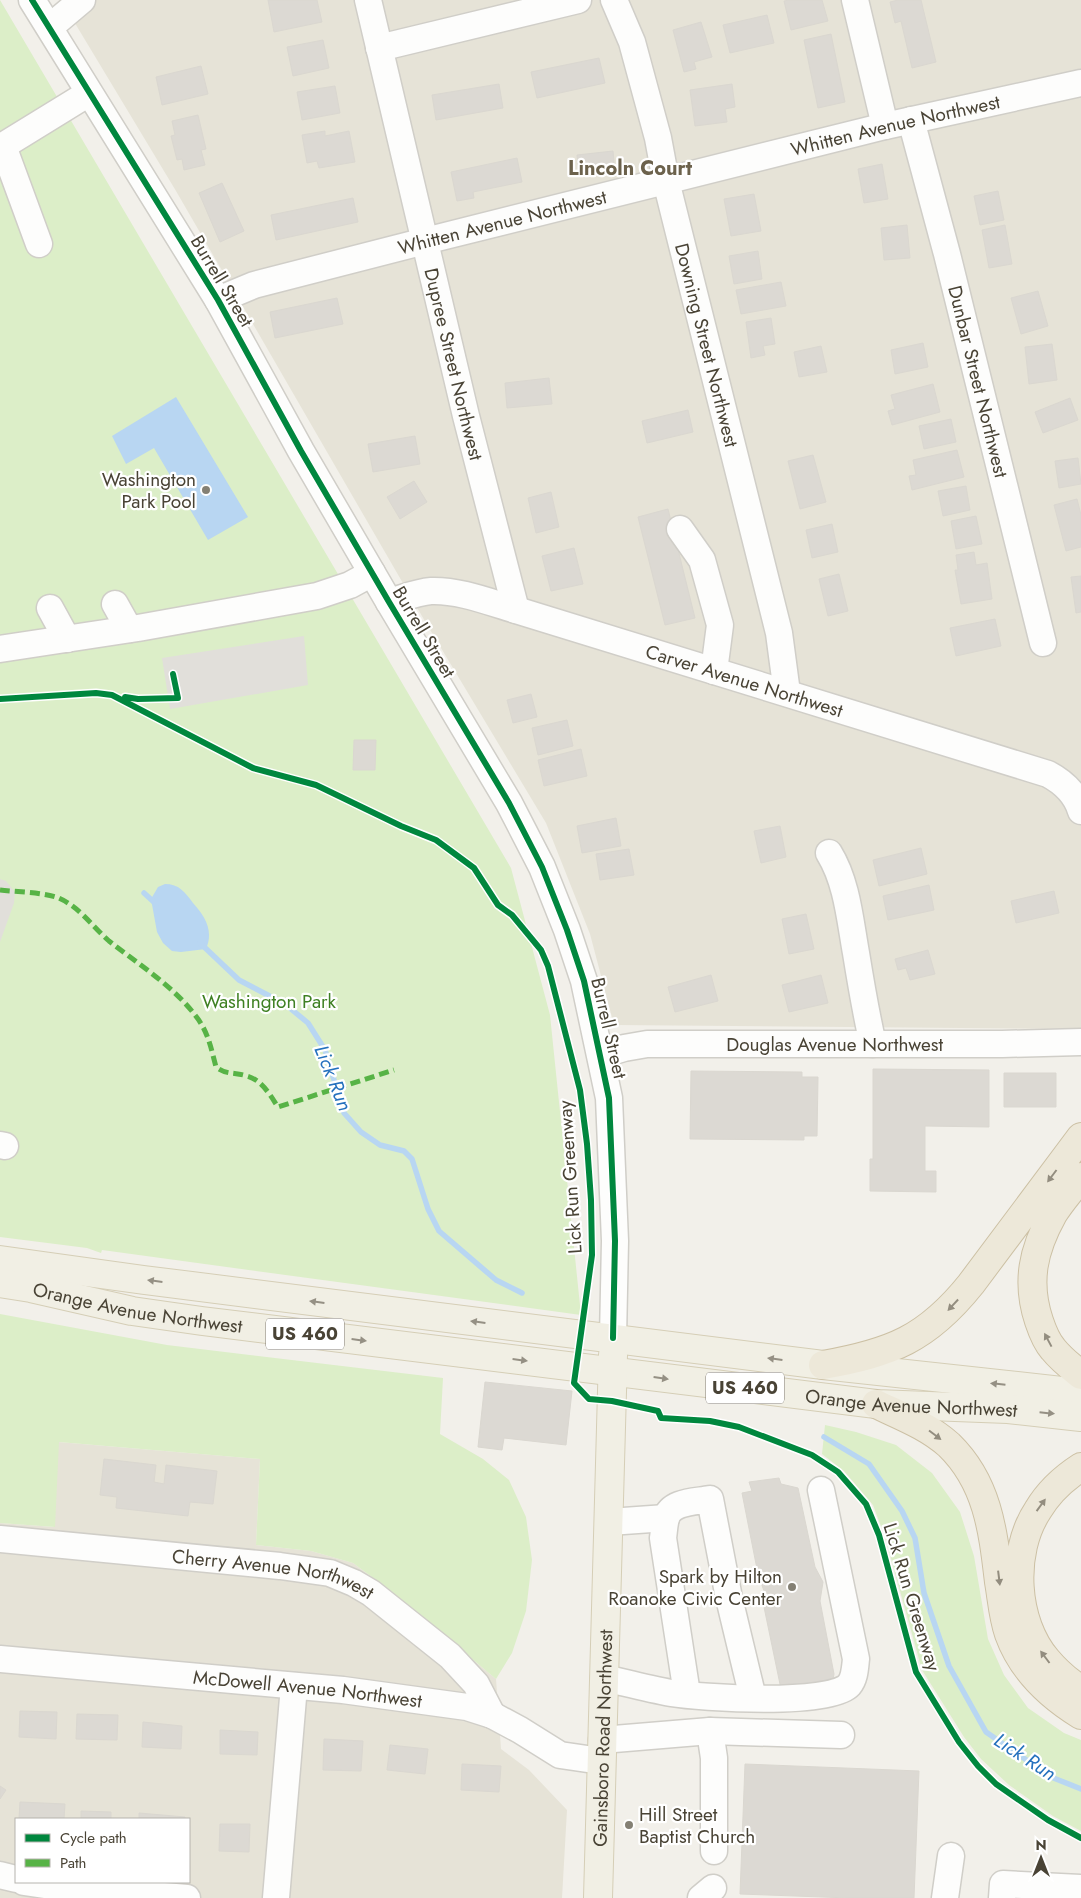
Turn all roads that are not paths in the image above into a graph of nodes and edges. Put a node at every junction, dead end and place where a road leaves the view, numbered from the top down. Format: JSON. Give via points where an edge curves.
{"nodes":[{"id":1,"x":32,"y":0,"type":"edge"},
{"id":2,"x":82,"y":0,"type":"edge"},
{"id":3,"x":368,"y":0,"type":"edge"},
{"id":4,"x":578,"y":0,"type":"edge"},
{"id":5,"x":614,"y":0,"type":"edge"},
{"id":6,"x":854,"y":0,"type":"edge"},
{"id":7,"x":50,"y":27,"type":"junction"},
{"id":8,"x":379,"y":48,"type":"junction"},
{"id":9,"x":1081,"y":83,"type":"edge"},
{"id":10,"x":90,"y":93,"type":"junction"},
{"id":11,"x":911,"y":120,"type":"junction"},
{"id":12,"x":885,"y":126,"type":"junction"},
{"id":13,"x":666,"y":181,"type":"junction"},
{"id":14,"x":425,"y":241,"type":"junction"},
{"id":15,"x":39,"y":244,"type":"dead end"},
{"id":16,"x":218,"y":300,"type":"junction"},
{"id":17,"x":680,"y":529,"type":"dead end"},
{"id":18,"x":372,"y":573,"type":"junction"},
{"id":19,"x":389,"y":602,"type":"junction"},
{"id":20,"x":115,"y":604,"type":"dead end"},
{"id":21,"x":50,"y":608,"type":"dead end"},
{"id":22,"x":516,"y":610,"type":"junction"},
{"id":23,"x":129,"y":629,"type":"junction"},
{"id":24,"x":67,"y":639,"type":"junction"},
{"id":25,"x":1043,"y":643,"type":"dead end"},
{"id":26,"x":0,"y":649,"type":"edge"},
{"id":27,"x":714,"y":671,"type":"junction"},
{"id":28,"x":787,"y":693,"type":"junction"},
{"id":29,"x":1081,"y":811,"type":"edge"},
{"id":30,"x":829,"y":853,"type":"dead end"},
{"id":31,"x":1075,"y":1043,"type":"edge"},
{"id":32,"x":873,"y":1044,"type":"junction"},
{"id":33,"x":601,"y":1055,"type":"junction"},
{"id":34,"x":1081,"y":1137,"type":"edge"},
{"id":35,"x":1081,"y":1177,"type":"edge"},
{"id":36,"x":0,"y":1260,"type":"edge"},
{"id":37,"x":0,"y":1283,"type":"edge"},
{"id":38,"x":613,"y":1338,"type":"junction"},
{"id":39,"x":823,"y":1365,"type":"junction"},
{"id":40,"x":613,"y":1372,"type":"junction"},
{"id":41,"x":1081,"y":1375,"type":"edge"},
{"id":42,"x":1081,"y":1394,"type":"edge"},
{"id":43,"x":876,"y":1404,"type":"junction"},
{"id":44,"x":1081,"y":1417,"type":"edge"},
{"id":45,"x":1081,"y":1467,"type":"edge"},
{"id":46,"x":821,"y":1490,"type":"dead end"},
{"id":47,"x":666,"y":1518,"type":"junction"},
{"id":48,"x":608,"y":1522,"type":"junction"},
{"id":49,"x":0,"y":1539,"type":"edge"},
{"id":50,"x":0,"y":1659,"type":"edge"},
{"id":51,"x":604,"y":1678,"type":"junction"},
{"id":52,"x":294,"y":1686,"type":"junction"},
{"id":53,"x":1081,"y":1690,"type":"edge"},
{"id":54,"x":687,"y":1694,"type":"junction"},
{"id":55,"x":753,"y":1698,"type":"junction"},
{"id":56,"x":492,"y":1715,"type":"junction"},
{"id":57,"x":1081,"y":1715,"type":"edge"},
{"id":58,"x":710,"y":1731,"type":"junction"},
{"id":59,"x":841,"y":1735,"type":"dead end"},
{"id":60,"x":602,"y":1750,"type":"junction"},
{"id":61,"x":714,"y":1851,"type":"dead end"},
{"id":62,"x":951,"y":1856,"type":"dead end"},
{"id":63,"x":0,"y":1875,"type":"edge"},
{"id":64,"x":15,"y":1880,"type":"edge"},
{"id":65,"x":31,"y":1883,"type":"edge"},
{"id":66,"x":1081,"y":1888,"type":"edge"},
{"id":67,"x":186,"y":1898,"type":"edge"},
{"id":68,"x":276,"y":1898,"type":"edge"},
{"id":69,"x":598,"y":1898,"type":"edge"},
{"id":70,"x":945,"y":1898,"type":"edge"},
{"id":71,"x":1002,"y":1898,"type":"edge"}],
"edges":[{"from":1,"to":7,"type":"street","name":"Burrell Street"},
{"from":2,"to":7,"type":"street"},
{"from":3,"to":8,"type":"street","name":"Dupree Street Northwest"},
{"from":4,"to":8,"type":"street"},
{"from":5,"to":13,"type":"street","name":"Downing Street Northwest","via":[[632,42]]},
{"from":6,"to":12,"type":"street"},
{"from":7,"to":10,"type":"street","name":"Burrell Street"},
{"from":8,"to":14,"type":"street","name":"Dupree Street Northwest"},
{"from":9,"to":11,"type":"street","name":"Whitten Avenue Northwest"},
{"from":10,"to":15,"type":"street","via":[[3,146]]},
{"from":10,"to":16,"type":"street","name":"Burrell Street"},
{"from":11,"to":12,"type":"street","name":"Whitten Avenue Northwest"},
{"from":11,"to":25,"type":"street","name":"Dunbar Street Northwest","via":[[948,254]]},
{"from":12,"to":13,"type":"street","name":"Whitten Avenue Northwest"},
{"from":13,"to":14,"type":"street","name":"Whitten Avenue Northwest"},
{"from":13,"to":28,"type":"street","name":"Downing Street Northwest","via":[[779,633]]},
{"from":14,"to":16,"type":"street","name":"Whitten Avenue Northwest","via":[[254,285]]},
{"from":14,"to":22,"type":"street","name":"Dupree Street Northwest"},
{"from":16,"to":18,"type":"street","name":"Burrell Street"},
{"from":17,"to":27,"type":"street","via":[[702,560],[720,626]]},
{"from":18,"to":19,"type":"street","name":"Burrell Street"},
{"from":18,"to":23,"type":"street","via":[[350,585],[317,596],[293,611],[169,633]]},
{"from":19,"to":22,"type":"street","name":"Carver Avenue Northwest","via":[[430,591],[450,592]]},
{"from":19,"to":33,"type":"street","name":"Burrell Street","via":[[509,803],[542,867],[584,981]]},
{"from":20,"to":23,"type":"street"},
{"from":21,"to":24,"type":"street"},
{"from":22,"to":27,"type":"street","name":"Carver Avenue Northwest"},
{"from":23,"to":24,"type":"street"},
{"from":24,"to":26,"type":"street"},
{"from":27,"to":28,"type":"street","name":"Carver Avenue Northwest"},
{"from":28,"to":29,"type":"street","name":"Carver Avenue Northwest","via":[[1048,774],[1070,790]]},
{"from":30,"to":32,"type":"street","via":[[841,879]]},
{"from":31,"to":32,"type":"street","name":"Douglas Avenue Northwest"},
{"from":32,"to":33,"type":"street","name":"Douglas Avenue Northwest","via":[[648,1044]]},
{"from":33,"to":38,"type":"street","name":"Burrell Street","via":[[609,1098],[615,1241]]},
{"from":34,"to":39,"type":"highway","one_way":true,"via":[[970,1284],[934,1323],[889,1349]]},
{"from":41,"to":35,"type":"highway","one_way":true,"via":[[1064,1362],[1048,1342],[1034,1305],[1032,1283],[1041,1239],[1054,1213]]},
{"from":38,"to":36,"type":"main road","name":"Orange Avenue Northwest","number":"US 460","one_way":true},
{"from":37,"to":40,"type":"main road","name":"Orange Avenue Northwest","number":"US 460","one_way":true,"via":[[132,1311]]},
{"from":39,"to":38,"type":"main road","name":"Orange Avenue Northwest","number":"US 460","one_way":true},
{"from":38,"to":40,"type":"main road","name":"Gainsboro Road Northwest"},
{"from":42,"to":39,"type":"main road","name":"Orange Avenue Northwest","number":"US 460","one_way":true},
{"from":40,"to":43,"type":"main road","name":"Orange Avenue Northwest","number":"US 460","one_way":true},
{"from":40,"to":48,"type":"main road","name":"Gainsboro Road Northwest"},
{"from":43,"to":44,"type":"main road","name":"Orange Avenue Northwest","number":"US 460","one_way":true,"via":[[1008,1409]]},
{"from":43,"to":57,"type":"highway","one_way":true,"via":[[932,1432],[949,1446],[977,1484],[989,1514],[1009,1634],[1038,1682],[1059,1702]]},
{"from":53,"to":45,"type":"highway","one_way":true,"via":[[1046,1660],[1033,1639],[1021,1602],[1019,1578],[1026,1536],[1037,1510],[1053,1490]]},
{"from":46,"to":55,"type":"street","via":[[856,1659],[854,1674],[849,1685],[840,1690],[801,1698]]},
{"from":47,"to":48,"type":"street"},
{"from":47,"to":54,"type":"street","via":[[663,1538]]},
{"from":47,"to":55,"type":"street","via":[[676,1506],[710,1499]]},
{"from":48,"to":51,"type":"main road","name":"Gainsboro Road Northwest"},
{"from":49,"to":56,"type":"street","name":"Cherry Avenue Northwest","via":[[330,1573],[371,1593],[450,1656],[476,1684]]},
{"from":50,"to":52,"type":"street","name":"McDowell Avenue Northwest"},
{"from":51,"to":54,"type":"street"},
{"from":51,"to":60,"type":"main road","name":"Gainsboro Road Northwest"},
{"from":52,"to":56,"type":"street","name":"McDowell Avenue Northwest","via":[[467,1707]]},
{"from":52,"to":68,"type":"street"},
{"from":54,"to":55,"type":"street"},
{"from":56,"to":60,"type":"street","name":"McDowell Avenue Northwest","via":[[560,1755]]},
{"from":58,"to":59,"type":"street","name":"McDowell Avenue Northwest"},
{"from":58,"to":60,"type":"street","name":"McDowell Avenue Northwest"},
{"from":58,"to":61,"type":"street","via":[[714,1758]]},
{"from":60,"to":69,"type":"main road","name":"Gainsboro Road Northwest"},
{"from":62,"to":70,"type":"street"},
{"from":63,"to":64,"type":"street"},
{"from":65,"to":67,"type":"street"},
{"from":66,"to":71,"type":"street","via":[[1004,1884]]}]}
